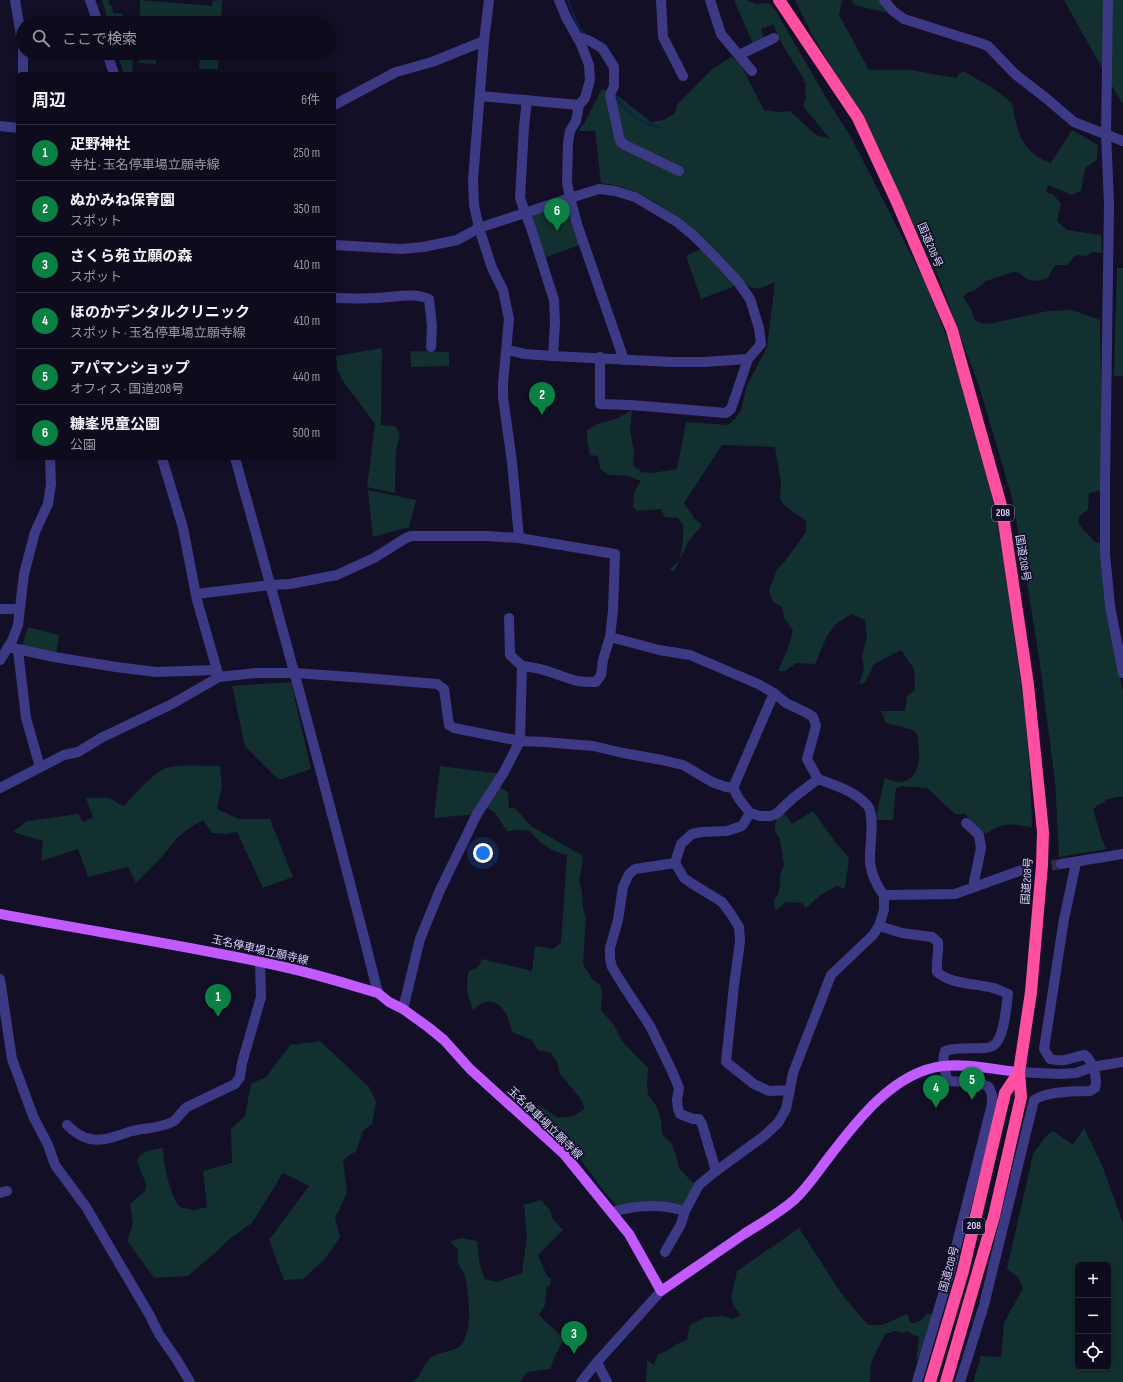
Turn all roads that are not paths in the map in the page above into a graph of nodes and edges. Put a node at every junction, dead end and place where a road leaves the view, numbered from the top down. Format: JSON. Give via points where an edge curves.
{"nodes":[{"id":1,"x":15,"y":0,"type":"edge"},
{"id":2,"x":90,"y":0,"type":"edge"},
{"id":3,"x":489,"y":0,"type":"edge"},
{"id":4,"x":559,"y":0,"type":"edge"},
{"id":5,"x":661,"y":0,"type":"edge"},
{"id":6,"x":710,"y":0,"type":"edge"},
{"id":7,"x":779,"y":0,"type":"edge"},
{"id":8,"x":884,"y":0,"type":"edge"},
{"id":9,"x":1108,"y":0,"type":"edge"},
{"id":10,"x":18,"y":16,"type":"edge"},
{"id":11,"x":96,"y":16,"type":"edge"},
{"id":12,"x":578,"y":38,"type":"junction"},
{"id":13,"x":774,"y":38,"type":"dead end"},
{"id":14,"x":484,"y":41,"type":"junction"},
{"id":15,"x":739,"y":55,"type":"junction"},
{"id":16,"x":23,"y":60,"type":"edge"},
{"id":17,"x":110,"y":60,"type":"edge"},
{"id":18,"x":752,"y":71,"type":"dead end"},
{"id":19,"x":24,"y":72,"type":"edge"},
{"id":20,"x":113,"y":72,"type":"edge"},
{"id":21,"x":683,"y":76,"type":"dead end"},
{"id":22,"x":480,"y":96,"type":"junction"},
{"id":23,"x":527,"y":100,"type":"junction"},
{"id":24,"x":336,"y":104,"type":"edge"},
{"id":25,"x":579,"y":105,"type":"junction"},
{"id":26,"x":0,"y":126,"type":"edge"},
{"id":27,"x":16,"y":128,"type":"edge"},
{"id":28,"x":1106,"y":134,"type":"junction"},
{"id":29,"x":1123,"y":141,"type":"edge"},
{"id":30,"x":679,"y":171,"type":"dead end"},
{"id":31,"x":570,"y":198,"type":"junction"},
{"id":32,"x":525,"y":213,"type":"junction"},
{"id":33,"x":479,"y":228,"type":"junction"},
{"id":34,"x":336,"y":245,"type":"edge"},
{"id":35,"x":336,"y":298,"type":"edge"},
{"id":36,"x":432,"y":347,"type":"dead end"},
{"id":37,"x":507,"y":350,"type":"junction"},
{"id":38,"x":553,"y":356,"type":"junction"},
{"id":39,"x":600,"y":357,"type":"junction"},
{"id":40,"x":748,"y":359,"type":"junction"},
{"id":41,"x":624,"y":360,"type":"junction"},
{"id":42,"x":50,"y":460,"type":"edge"},
{"id":43,"x":163,"y":460,"type":"edge"},
{"id":44,"x":236,"y":460,"type":"edge"},
{"id":45,"x":519,"y":538,"type":"junction"},
{"id":46,"x":271,"y":585,"type":"junction"},
{"id":47,"x":196,"y":594,"type":"junction"},
{"id":48,"x":0,"y":609,"type":"edge"},
{"id":49,"x":19,"y":612,"type":"junction"},
{"id":50,"x":509,"y":618,"type":"dead end"},
{"id":51,"x":610,"y":637,"type":"junction"},
{"id":52,"x":8,"y":647,"type":"junction"},
{"id":53,"x":18,"y":650,"type":"junction"},
{"id":54,"x":0,"y":660,"type":"edge"},
{"id":55,"x":522,"y":666,"type":"junction"},
{"id":56,"x":1123,"y":672,"type":"edge"},
{"id":57,"x":217,"y":673,"type":"junction"},
{"id":58,"x":295,"y":673,"type":"junction"},
{"id":59,"x":774,"y":693,"type":"junction"},
{"id":60,"x":520,"y":741,"type":"junction"},
{"id":61,"x":40,"y":767,"type":"junction"},
{"id":62,"x":818,"y":779,"type":"junction"},
{"id":63,"x":0,"y":788,"type":"edge"},
{"id":64,"x":733,"y":788,"type":"junction"},
{"id":65,"x":750,"y":813,"type":"junction"},
{"id":66,"x":966,"y":823,"type":"dead end"},
{"id":67,"x":1123,"y":854,"type":"edge"},
{"id":68,"x":675,"y":862,"type":"junction"},
{"id":69,"x":1076,"y":862,"type":"junction"},
{"id":70,"x":1061,"y":864,"type":"tunnel mouth"},
{"id":71,"x":1022,"y":870,"type":"tunnel mouth"},
{"id":72,"x":975,"y":887,"type":"junction"},
{"id":73,"x":884,"y":895,"type":"junction"},
{"id":74,"x":0,"y":914,"type":"edge"},
{"id":75,"x":879,"y":926,"type":"junction"},
{"id":76,"x":260,"y":962,"type":"junction"},
{"id":77,"x":0,"y":979,"type":"edge"},
{"id":78,"x":378,"y":993,"type":"junction"},
{"id":79,"x":403,"y":1009,"type":"junction"},
{"id":80,"x":1123,"y":1062,"type":"edge"},
{"id":81,"x":943,"y":1066,"type":"junction"},
{"id":82,"x":1092,"y":1067,"type":"junction"},
{"id":83,"x":1019,"y":1072,"type":"junction"},
{"id":84,"x":790,"y":1090,"type":"junction"},
{"id":85,"x":67,"y":1125,"type":"dead end"},
{"id":86,"x":716,"y":1171,"type":"junction"},
{"id":87,"x":685,"y":1211,"type":"junction"},
{"id":88,"x":612,"y":1212,"type":"junction"},
{"id":89,"x":665,"y":1252,"type":"dead end"},
{"id":90,"x":661,"y":1291,"type":"junction"},
{"id":91,"x":597,"y":1362,"type":"junction"},
{"id":92,"x":190,"y":1382,"type":"edge"},
{"id":93,"x":581,"y":1382,"type":"edge"},
{"id":94,"x":607,"y":1382,"type":"edge"},
{"id":95,"x":917,"y":1382,"type":"edge"},
{"id":96,"x":930,"y":1382,"type":"edge"},
{"id":97,"x":946,"y":1382,"type":"edge"},
{"id":98,"x":960,"y":1382,"type":"edge"}],
"edges":[{"from":1,"to":10,"type":"street"},
{"from":2,"to":11,"type":"street"},
{"from":3,"to":14,"type":"street"},
{"from":4,"to":12,"type":"street"},
{"from":5,"to":21,"type":"street","via":[[663,37]]},
{"from":6,"to":15,"type":"street","via":[[721,34]]},
{"from":7,"to":83,"type":"highway","name":"国道208号","number":"208","via":[[858,118],[896,200],[952,330],[1002,509],[1028,685],[1043,832],[1031,992]]},
{"from":8,"to":28,"type":"street","via":[[904,19],[988,46],[1015,74],[1074,122]]},
{"from":9,"to":28,"type":"street"},
{"from":12,"to":25,"type":"street","via":[[589,65],[590,80],[585,98]]},
{"from":12,"to":30,"type":"street","via":[[602,48],[614,67],[614,86],[610,95],[620,141]]},
{"from":13,"to":15,"type":"street"},
{"from":14,"to":22,"type":"street"},
{"from":14,"to":24,"type":"street","via":[[432,62],[396,72]]},
{"from":15,"to":18,"type":"street"},
{"from":16,"to":19,"type":"street"},
{"from":17,"to":20,"type":"street"},
{"from":22,"to":23,"type":"street"},
{"from":22,"to":33,"type":"street","via":[[473,180],[474,205]]},
{"from":23,"to":25,"type":"street"},
{"from":23,"to":32,"type":"street","via":[[520,198]]},
{"from":25,"to":31,"type":"street","via":[[568,143],[567,183]]},
{"from":26,"to":27,"type":"street"},
{"from":28,"to":29,"type":"street"},
{"from":28,"to":56,"type":"street","via":[[1109,203],[1105,554],[1110,606]]},
{"from":31,"to":32,"type":"street"},
{"from":31,"to":40,"type":"street","via":[[599,189],[635,197],[671,218],[695,237],[738,282],[750,299],[761,344]]},
{"from":31,"to":41,"type":"street"},
{"from":32,"to":33,"type":"street"},
{"from":32,"to":38,"type":"street","via":[[554,300]]},
{"from":33,"to":34,"type":"street","via":[[456,240],[423,247]]},
{"from":33,"to":37,"type":"street","via":[[492,268],[503,290],[510,319]]},
{"from":35,"to":36,"type":"street","via":[[411,295],[429,299]]},
{"from":37,"to":38,"type":"street"},
{"from":37,"to":45,"type":"street","via":[[503,397]]},
{"from":38,"to":39,"type":"street"},
{"from":39,"to":40,"type":"street","via":[[600,404],[726,413],[731,409]]},
{"from":39,"to":41,"type":"street"},
{"from":40,"to":41,"type":"street","via":[[704,362]]},
{"from":42,"to":49,"type":"street","via":[[52,484],[48,504],[35,532],[24,574]]},
{"from":43,"to":47,"type":"street","via":[[182,528]]},
{"from":44,"to":46,"type":"street"},
{"from":45,"to":46,"type":"street","via":[[411,536],[374,558],[337,575]]},
{"from":45,"to":51,"type":"street","via":[[615,554]]},
{"from":46,"to":47,"type":"street"},
{"from":46,"to":58,"type":"street"},
{"from":47,"to":57,"type":"street"},
{"from":48,"to":49,"type":"street","via":[[14,609]]},
{"from":49,"to":52,"type":"street","via":[[18,625]]},
{"from":50,"to":55,"type":"street","via":[[510,655]]},
{"from":51,"to":55,"type":"street","via":[[601,675],[596,682],[572,680],[546,670]]},
{"from":51,"to":59,"type":"street","via":[[690,655]]},
{"from":52,"to":53,"type":"street"},
{"from":52,"to":54,"type":"street"},
{"from":53,"to":57,"type":"street","via":[[156,672]]},
{"from":53,"to":61,"type":"street","via":[[26,718]]},
{"from":55,"to":60,"type":"street"},
{"from":57,"to":58,"type":"street"},
{"from":57,"to":61,"type":"street","via":[[172,704],[101,738],[78,752]]},
{"from":58,"to":60,"type":"street","via":[[437,684],[444,689],[449,725]]},
{"from":58,"to":78,"type":"street"},
{"from":59,"to":62,"type":"street","via":[[786,703],[813,717],[816,726],[807,759]]},
{"from":59,"to":64,"type":"street"},
{"from":60,"to":64,"type":"street","via":[[593,746],[662,760],[683,765],[712,782]]},
{"from":60,"to":79,"type":"street","via":[[477,814],[440,890],[420,938]]},
{"from":61,"to":63,"type":"street"},
{"from":62,"to":65,"type":"street","via":[[776,814],[760,816]]},
{"from":62,"to":73,"type":"street","via":[[845,789],[868,806],[872,823],[870,864],[878,889]]},
{"from":64,"to":65,"type":"street"},
{"from":65,"to":68,"type":"street","via":[[742,826],[727,831],[692,834],[681,844]]},
{"from":66,"to":72,"type":"street","via":[[980,835],[981,848]]},
{"from":67,"to":69,"type":"street"},
{"from":68,"to":84,"type":"street","via":[[684,878],[691,884],[722,902],[739,927],[740,942],[726,1062],[754,1084],[769,1091]]},
{"from":68,"to":86,"type":"street","via":[[635,869],[629,874],[623,887],[610,959],[612,967],[650,1026],[672,1071],[679,1088],[677,1104],[680,1114],[699,1119],[702,1124]]},
{"from":69,"to":70,"type":"street"},
{"from":69,"to":82,"type":"street","via":[[1064,919],[1044,1049],[1050,1059],[1057,1061],[1086,1055]]},
{"from":71,"to":72,"type":"street"},
{"from":72,"to":73,"type":"street","via":[[955,894]]},
{"from":73,"to":75,"type":"street","via":[[884,910]]},
{"from":74,"to":76,"type":"main road","name":"玉名停車場立願寺線","via":[[181,945]]},
{"from":75,"to":81,"type":"street","via":[[902,933],[932,936],[938,942],[937,972],[943,978],[994,988],[1008,994],[998,1041],[993,1046],[984,1048],[945,1051]]},
{"from":75,"to":84,"type":"street","via":[[873,935],[831,975],[793,1072]]},
{"from":76,"to":78,"type":"main road","name":"玉名停車場立願寺線"},
{"from":76,"to":85,"type":"street","via":[[261,997],[240,1077],[235,1084],[186,1108],[176,1120],[109,1138],[88,1138],[72,1131]]},
{"from":77,"to":92,"type":"street","via":[[12,1059],[55,1165],[86,1207],[159,1334]]},
{"from":78,"to":79,"type":"main road","name":"玉名停車場立願寺線"},
{"from":79,"to":88,"type":"main road","name":"玉名停車場立願寺線","via":[[444,1040],[470,1068],[564,1154]]},
{"from":80,"to":82,"type":"street"},
{"from":81,"to":83,"type":"main road","via":[[957,1065]]},
{"from":81,"to":90,"type":"main road","via":[[928,1069],[908,1078],[889,1091],[855,1124],[794,1200],[770,1219],[745,1233]]},
{"from":81,"to":95,"type":"street","via":[[948,1081],[980,1083],[989,1087],[992,1104],[950,1271]]},
{"from":82,"to":83,"type":"street","via":[[1076,1074]]},
{"from":82,"to":98,"type":"street","via":[[1097,1082],[1095,1088],[1090,1091],[1049,1094],[1034,1100],[984,1305]]},
{"from":83,"to":96,"type":"highway","name":"国道208号","number":"208","via":[[1005,1093],[963,1271]]},
{"from":83,"to":97,"type":"highway","name":"国道208号","number":"208","via":[[1021,1097],[998,1201]]},
{"from":84,"to":86,"type":"street","via":[[786,1109],[778,1123]]},
{"from":86,"to":87,"type":"street","via":[[699,1185]]},
{"from":87,"to":88,"type":"street","via":[[672,1207],[633,1207]]},
{"from":87,"to":89,"type":"street","via":[[681,1224]]},
{"from":88,"to":90,"type":"main road","name":"玉名停車場立願寺線","via":[[629,1234]]},
{"from":90,"to":91,"type":"street"},
{"from":91,"to":93,"type":"street"},
{"from":91,"to":94,"type":"street"}]}
